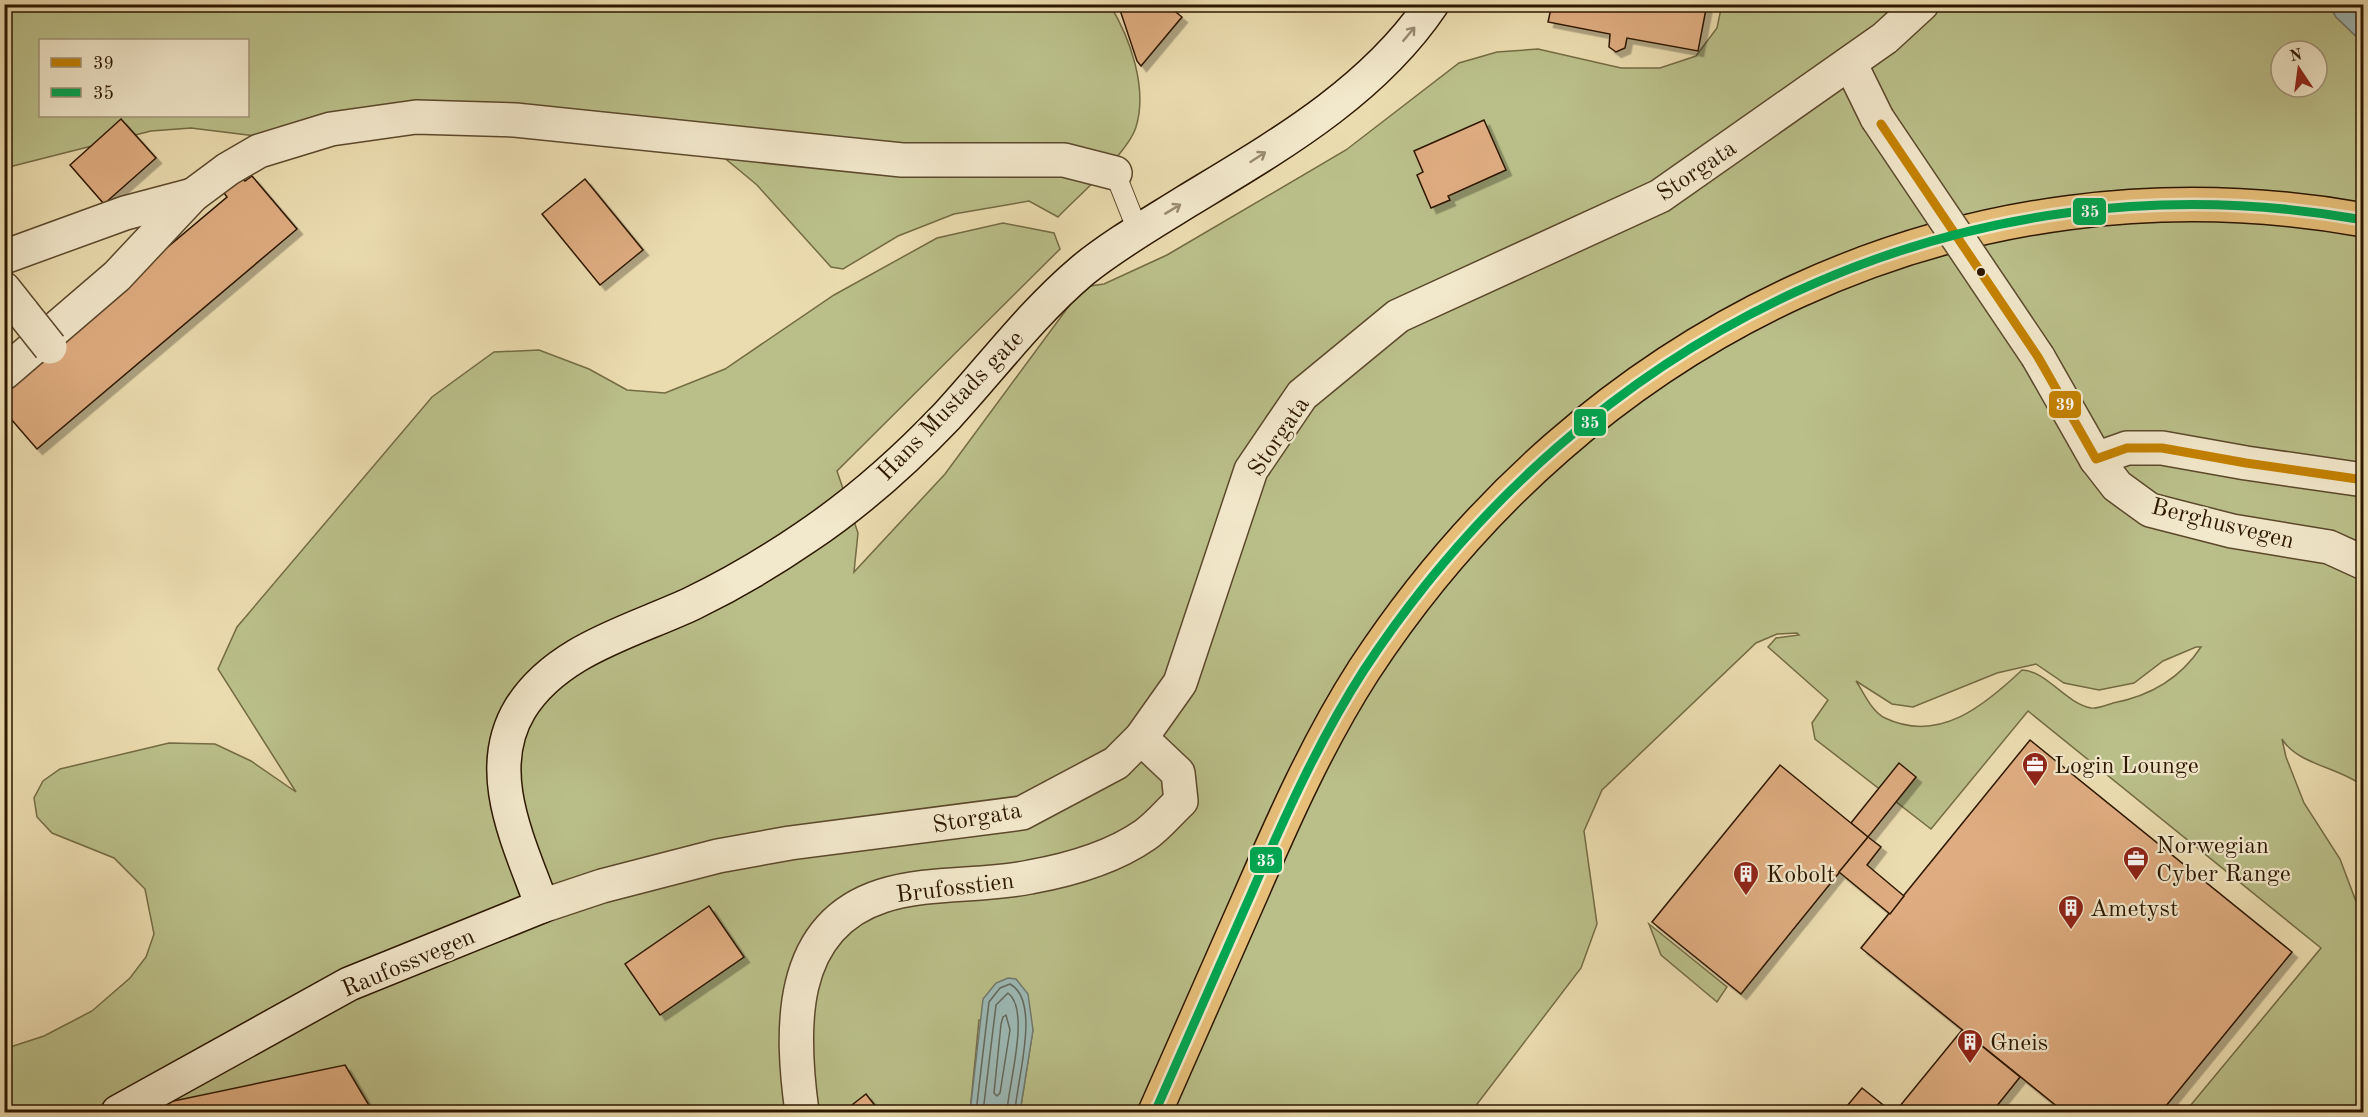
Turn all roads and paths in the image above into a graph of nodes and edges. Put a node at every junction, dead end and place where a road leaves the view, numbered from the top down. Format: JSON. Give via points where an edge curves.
{"nodes":[{"id":1,"x":1432,"y":4,"type":"edge"},
{"id":2,"x":1922,"y":4,"type":"edge"},
{"id":3,"x":1850,"y":63,"type":"junction"},
{"id":4,"x":1115,"y":173,"type":"joint"},
{"id":5,"x":193,"y":195,"type":"junction"},
{"id":6,"x":2364,"y":220,"type":"edge"},
{"id":7,"x":1138,"y":231,"type":"junction"},
{"id":8,"x":4,"y":257,"type":"edge"},
{"id":9,"x":14,"y":301,"type":"edge"},
{"id":10,"x":50,"y":347,"type":"dead end"},
{"id":11,"x":4,"y":373,"type":"edge"},
{"id":12,"x":2096,"y":459,"type":"junction"},
{"id":13,"x":2364,"y":480,"type":"edge"},
{"id":14,"x":2364,"y":563,"type":"edge"},
{"id":15,"x":1141,"y":738,"type":"junction"},
{"id":16,"x":718,"y":856,"type":"joint"},
{"id":17,"x":542,"y":906,"type":"junction"},
{"id":18,"x":118,"y":1113,"type":"edge"},
{"id":19,"x":802,"y":1113,"type":"edge"},
{"id":20,"x":1155,"y":1113,"type":"edge"}],
"edges":[{"from":7,"to":1,"type":"street","name":"Hans Mustads gate","one_way":true,"via":[[1319,118],[1393,53]]},
{"from":2,"to":3,"type":"street","name":"Storgata"},
{"from":3,"to":12,"type":"street","name":"Berghusvegen","bridge":true,"via":[[1877,118],[2038,357]]},
{"from":3,"to":15,"type":"street","name":"Storgata","via":[[1660,196],[1398,316],[1302,394],[1251,470],[1180,683]]},
{"from":4,"to":5,"type":"street","via":[[1064,160],[902,160],[515,120],[416,117],[331,129],[260,151]]},
{"from":4,"to":7,"type":"lane"},
{"from":5,"to":8,"type":"street","via":[[125,213]]},
{"from":5,"to":11,"type":"street","via":[[117,276]]},
{"from":6,"to":20,"type":"highway","via":[[2304,211],[2172,205],[2112,207],[1957,233],[1865,263],[1767,306],[1706,340],[1611,402],[1560,443],[1484,515],[1422,588],[1362,673],[1282,821]]},
{"from":7,"to":17,"type":"street","name":"Hans Mustads gate","via":[[1084,270],[1035,317],[905,458],[834,516],[760,566],[695,602],[599,644],[535,688],[509,731],[503,778],[508,811]]},
{"from":9,"to":10,"type":"street","bridge":true},
{"from":12,"to":13,"type":"street","via":[[2127,448],[2162,448]]},
{"from":12,"to":14,"type":"street","name":"Berghusvegen","via":[[2117,486],[2150,510],[2232,531],[2329,547]]},
{"from":15,"to":16,"type":"street","name":"Storgata","via":[[1116,763],[1022,813]]},
{"from":15,"to":19,"type":"street","name":"Brufosstien","via":[[1178,773],[1181,801],[1145,835],[1080,865],[1029,878],[882,896],[846,914],[817,944],[806,968],[796,1013]]},
{"from":16,"to":17,"type":"street","name":"Raufossvegen"},
{"from":17,"to":18,"type":"street","name":"Raufossvegen","via":[[349,984]]}]}
